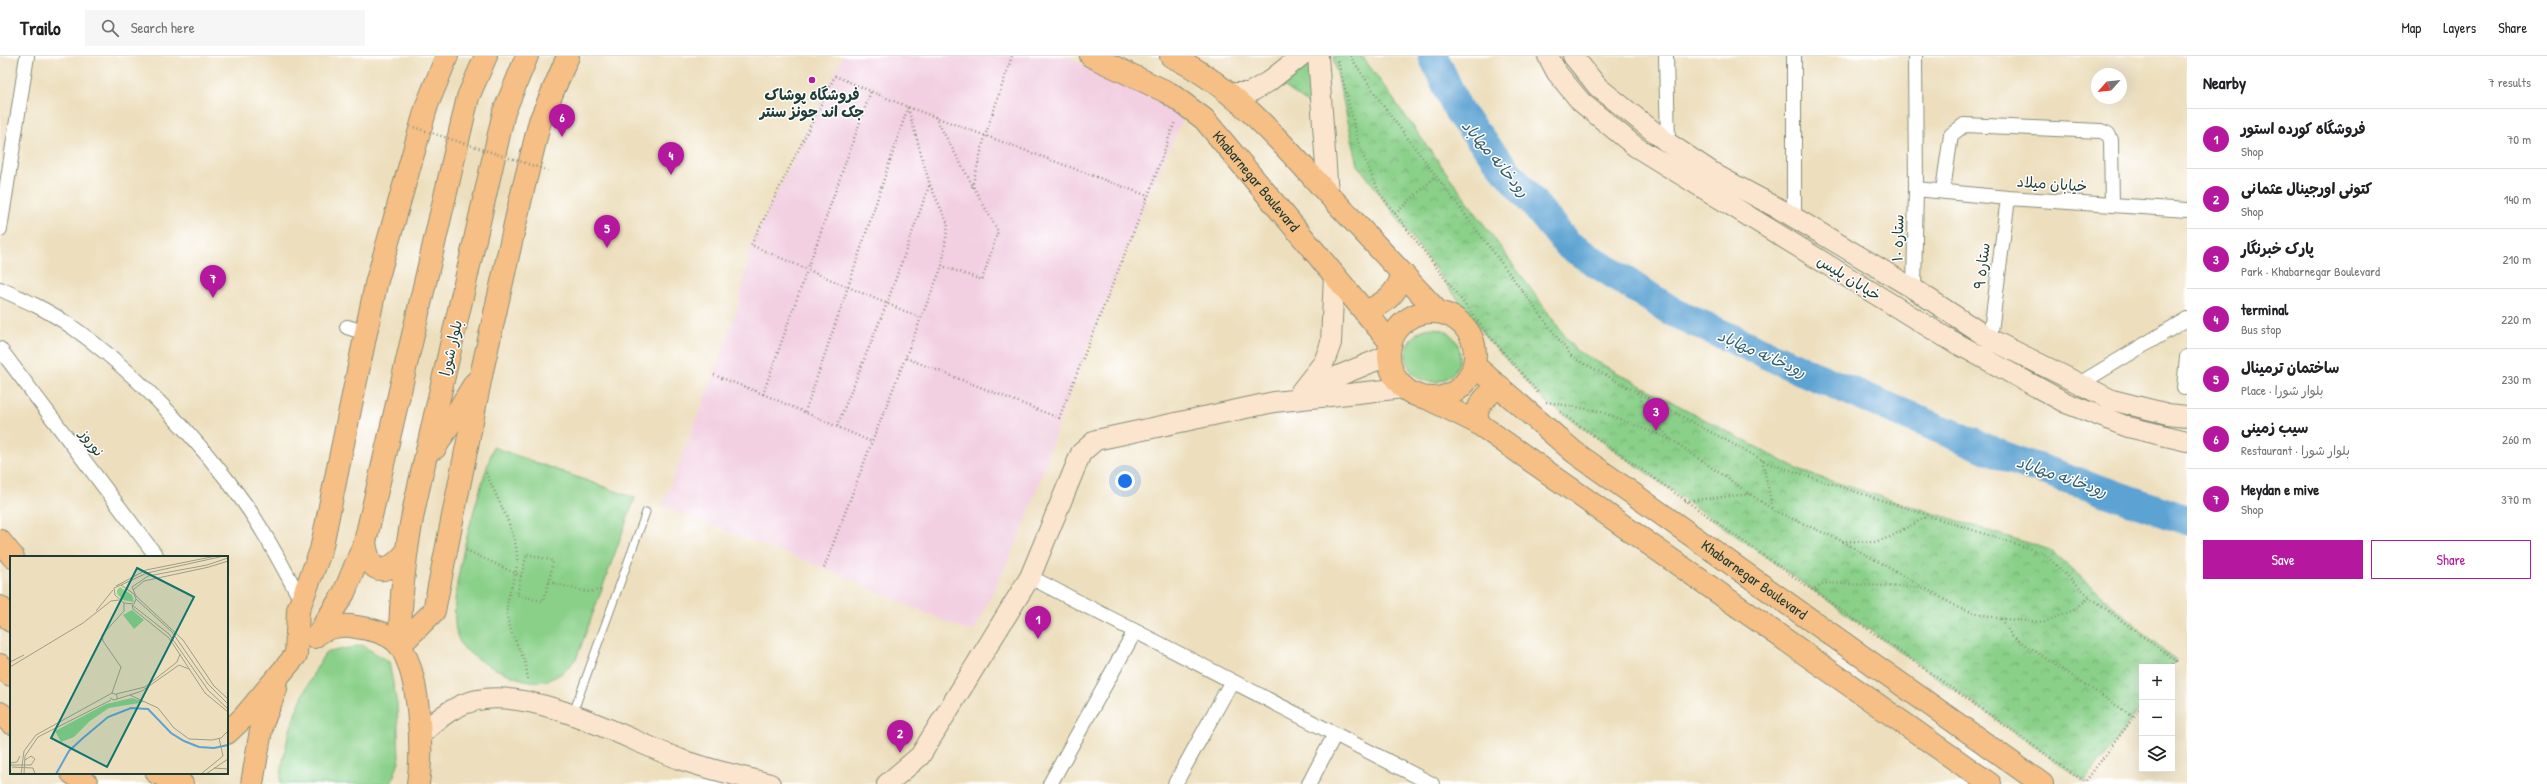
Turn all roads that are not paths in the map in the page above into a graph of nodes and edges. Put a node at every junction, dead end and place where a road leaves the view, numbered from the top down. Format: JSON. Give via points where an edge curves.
{"nodes":[{"id":1,"x":27,"y":56,"type":"edge"},
{"id":2,"x":447,"y":56,"type":"edge"},
{"id":3,"x":486,"y":56,"type":"edge"},
{"id":4,"x":527,"y":56,"type":"edge"},
{"id":5,"x":568,"y":56,"type":"edge"},
{"id":6,"x":1091,"y":56,"type":"edge"},
{"id":7,"x":1171,"y":56,"type":"edge"},
{"id":8,"x":1301,"y":56,"type":"edge"},
{"id":9,"x":1318,"y":56,"type":"edge"},
{"id":10,"x":1548,"y":56,"type":"edge"},
{"id":11,"x":1573,"y":56,"type":"edge"},
{"id":12,"x":1666,"y":56,"type":"edge"},
{"id":13,"x":1794,"y":56,"type":"edge"},
{"id":14,"x":1914,"y":56,"type":"edge"},
{"id":15,"x":1598,"y":87,"type":"junction"},
{"id":16,"x":1228,"y":93,"type":"junction"},
{"id":17,"x":1581,"y":102,"type":"junction"},
{"id":18,"x":1668,"y":143,"type":"junction"},
{"id":19,"x":1916,"y":189,"type":"junction"},
{"id":20,"x":1943,"y":190,"type":"junction"},
{"id":21,"x":1328,"y":194,"type":"junction"},
{"id":22,"x":2008,"y":198,"type":"junction"},
{"id":23,"x":2112,"y":204,"type":"junction"},
{"id":24,"x":2187,"y":210,"type":"edge"},
{"id":25,"x":1794,"y":217,"type":"junction"},
{"id":26,"x":0,"y":229,"type":"edge"},
{"id":27,"x":1334,"y":274,"type":"junction"},
{"id":28,"x":1403,"y":274,"type":"junction"},
{"id":29,"x":0,"y":289,"type":"edge"},
{"id":30,"x":1914,"y":289,"type":"junction"},
{"id":31,"x":1365,"y":312,"type":"junction"},
{"id":32,"x":1438,"y":312,"type":"junction"},
{"id":33,"x":2187,"y":319,"type":"edge"},
{"id":34,"x":1990,"y":339,"type":"junction"},
{"id":35,"x":0,"y":349,"type":"edge"},
{"id":36,"x":1390,"y":349,"type":"junction"},
{"id":37,"x":2187,"y":357,"type":"edge"},
{"id":38,"x":1474,"y":366,"type":"junction"},
{"id":39,"x":482,"y":371,"type":"junction"},
{"id":40,"x":2079,"y":384,"type":"junction"},
{"id":41,"x":1498,"y":386,"type":"junction"},
{"id":42,"x":1404,"y":388,"type":"junction"},
{"id":43,"x":2184,"y":388,"type":"dead end"},
{"id":44,"x":1301,"y":391,"type":"junction"},
{"id":45,"x":1427,"y":398,"type":"junction"},
{"id":46,"x":1274,"y":402,"type":"junction"},
{"id":47,"x":2187,"y":416,"type":"edge"},
{"id":48,"x":1476,"y":422,"type":"junction"},
{"id":49,"x":2187,"y":440,"type":"edge"},
{"id":50,"x":426,"y":462,"type":"junction"},
{"id":51,"x":646,"y":512,"type":"dead end"},
{"id":52,"x":0,"y":541,"type":"edge"},
{"id":53,"x":365,"y":542,"type":"junction"},
{"id":54,"x":404,"y":555,"type":"junction"},
{"id":55,"x":12,"y":556,"type":"edge"},
{"id":56,"x":156,"y":556,"type":"edge"},
{"id":57,"x":1030,"y":577,"type":"junction"},
{"id":58,"x":301,"y":600,"type":"junction"},
{"id":59,"x":0,"y":607,"type":"edge"},
{"id":60,"x":10,"y":620,"type":"edge"},
{"id":61,"x":320,"y":631,"type":"junction"},
{"id":62,"x":1136,"y":631,"type":"junction"},
{"id":63,"x":400,"y":645,"type":"junction"},
{"id":64,"x":296,"y":655,"type":"junction"},
{"id":65,"x":0,"y":664,"type":"edge"},
{"id":66,"x":10,"y":674,"type":"edge"},
{"id":67,"x":1232,"y":681,"type":"junction"},
{"id":68,"x":0,"y":713,"type":"edge"},
{"id":69,"x":572,"y":715,"type":"junction"},
{"id":70,"x":235,"y":718,"type":"edge"},
{"id":71,"x":10,"y":722,"type":"edge"},
{"id":72,"x":228,"y":731,"type":"edge"},
{"id":73,"x":1335,"y":734,"type":"junction"},
{"id":74,"x":420,"y":736,"type":"junction"},
{"id":75,"x":73,"y":774,"type":"edge"},
{"id":76,"x":159,"y":774,"type":"edge"},
{"id":77,"x":87,"y":784,"type":"edge"},
{"id":78,"x":182,"y":784,"type":"edge"},
{"id":79,"x":252,"y":784,"type":"edge"},
{"id":80,"x":418,"y":784,"type":"edge"},
{"id":81,"x":770,"y":784,"type":"edge"},
{"id":82,"x":886,"y":784,"type":"edge"},
{"id":83,"x":1050,"y":784,"type":"edge"},
{"id":84,"x":1175,"y":784,"type":"edge"},
{"id":85,"x":1309,"y":784,"type":"edge"},
{"id":86,"x":1432,"y":784,"type":"edge"},
{"id":87,"x":1990,"y":784,"type":"edge"},
{"id":88,"x":2042,"y":784,"type":"edge"}],
"edges":[{"from":1,"to":26,"type":"street"},
{"from":2,"to":58,"type":"main road","via":[[427,105],[376,284],[357,330],[322,550]]},
{"from":3,"to":53,"type":"main road","via":[[468,97]]},
{"from":4,"to":50,"type":"main road","name":"بلوار شورا","via":[[504,112]]},
{"from":5,"to":39,"type":"main road","via":[[538,130]]},
{"from":6,"to":27,"type":"main road","name":"Khabarnegar Boulevard","via":[[1169,93],[1204,119]]},
{"from":7,"to":16,"type":"main road","via":[[1186,63]]},
{"from":8,"to":16,"type":"main road","via":[[1268,82],[1249,93]]},
{"from":9,"to":21,"type":"main road"},
{"from":10,"to":17,"type":"main road","name":"خیابان پلیس","via":[[1557,73]]},
{"from":11,"to":15,"type":"main road","name":"خیابان پلیس"},
{"from":12,"to":18,"type":"street"},
{"from":13,"to":25,"type":"street"},
{"from":14,"to":19,"type":"street","name":"ستاره ۱۰"},
{"from":15,"to":17,"type":"main road"},
{"from":15,"to":18,"type":"main road","name":"خیابان پلیس"},
{"from":16,"to":21,"type":"main road","via":[[1281,142]]},
{"from":17,"to":49,"type":"main road","name":"خیابان پلیس","via":[[1636,147],[1945,337],[2066,403],[2128,427]]},
{"from":18,"to":25,"type":"main road","name":"خیابان پلیس","via":[[1718,176]]},
{"from":19,"to":20,"type":"street","name":"خیابان میلاد"},
{"from":19,"to":30,"type":"street","name":"ستاره ۱۰"},
{"from":20,"to":22,"type":"street","name":"خیابان میلاد"},
{"from":20,"to":23,"type":"street","via":[[1951,135],[1964,125],[2101,131],[2108,134],[2111,140]]},
{"from":21,"to":28,"type":"main road"},
{"from":22,"to":23,"type":"street","name":"خیابان میلاد"},
{"from":22,"to":34,"type":"street","name":"ستاره ۹"},
{"from":23,"to":24,"type":"street","name":"خیابان میلاد"},
{"from":25,"to":30,"type":"main road","name":"خیابان پلیس"},
{"from":27,"to":31,"type":"main road","name":"Khabarnegar Boulevard"},
{"from":27,"to":44,"type":"main road","via":[[1331,343],[1324,362]]},
{"from":28,"to":31,"type":"main road","via":[[1398,289],[1390,298]]},
{"from":28,"to":32,"type":"main road"},
{"from":29,"to":58,"type":"street","via":[[32,303],[72,326],[141,386],[193,438],[246,505]]},
{"from":30,"to":34,"type":"main road","name":"خیابان پلیس"},
{"from":31,"to":36,"type":"main road","name":"Khabarnegar Boulevard"},
{"from":32,"to":36,"type":"main road","via":[[1426,312],[1409,319],[1396,332]]},
{"from":32,"to":38,"type":"main road","via":[[1450,316],[1468,332],[1474,343]]},
{"from":33,"to":40,"type":"street"},
{"from":34,"to":40,"type":"main road","name":"خیابان پلیس"},
{"from":35,"to":56,"type":"street","name":"نوروز"},
{"from":36,"to":42,"type":"main road","via":[[1391,368]]},
{"from":36,"to":44,"type":"main road"},
{"from":37,"to":43,"type":"street"},
{"from":38,"to":41,"type":"main road","name":"Khabarnegar Boulevard"},
{"from":38,"to":45,"type":"main road","via":[[1461,388],[1445,396]]},
{"from":39,"to":50,"type":"main road"},
{"from":39,"to":63,"type":"main road","via":[[434,611]]},
{"from":40,"to":47,"type":"main road","name":"خیابان پلیس","via":[[2112,400],[2168,414]]},
{"from":41,"to":48,"type":"main road","via":[[1481,402],[1476,412]]},
{"from":41,"to":88,"type":"main road","name":"Khabarnegar Boulevard","via":[[1574,452]]},
{"from":42,"to":45,"type":"main road","via":[[1415,395]]},
{"from":42,"to":46,"type":"main road"},
{"from":44,"to":46,"type":"main road"},
{"from":45,"to":48,"type":"main road"},
{"from":46,"to":57,"type":"main road","via":[[1096,440],[1081,453]]},
{"from":48,"to":87,"type":"main road"},
{"from":50,"to":54,"type":"main road","name":"بلوار شورا"},
{"from":51,"to":69,"type":"lane"},
{"from":52,"to":55,"type":"main road"},
{"from":53,"to":54,"type":"main road","via":[[367,558],[373,566],[382,570],[393,566]]},
{"from":53,"to":61,"type":"main road","via":[[344,593]]},
{"from":54,"to":63,"type":"main road","name":"بلوار شورا"},
{"from":57,"to":62,"type":"street"},
{"from":57,"to":82,"type":"main road","via":[[920,756]]},
{"from":58,"to":64,"type":"main road","via":[[296,618]]},
{"from":59,"to":60,"type":"main road"},
{"from":61,"to":63,"type":"main road","via":[[347,625],[378,630]]},
{"from":61,"to":64,"type":"main road"},
{"from":62,"to":67,"type":"street"},
{"from":62,"to":83,"type":"street"},
{"from":63,"to":74,"type":"main road","via":[[416,687]]},
{"from":64,"to":70,"type":"main road"},
{"from":64,"to":79,"type":"main road","via":[[276,688],[262,724]]},
{"from":65,"to":66,"type":"main road"},
{"from":67,"to":73,"type":"street"},
{"from":67,"to":84,"type":"street"},
{"from":68,"to":71,"type":"main road"},
{"from":69,"to":74,"type":"main road","via":[[536,704],[503,698],[483,699],[445,713]]},
{"from":69,"to":81,"type":"main road","via":[[683,760]]},
{"from":70,"to":72,"type":"main road"},
{"from":73,"to":85,"type":"street"},
{"from":73,"to":86,"type":"street"},
{"from":74,"to":80,"type":"main road"},
{"from":75,"to":77,"type":"main road"},
{"from":76,"to":78,"type":"main road"}]}
